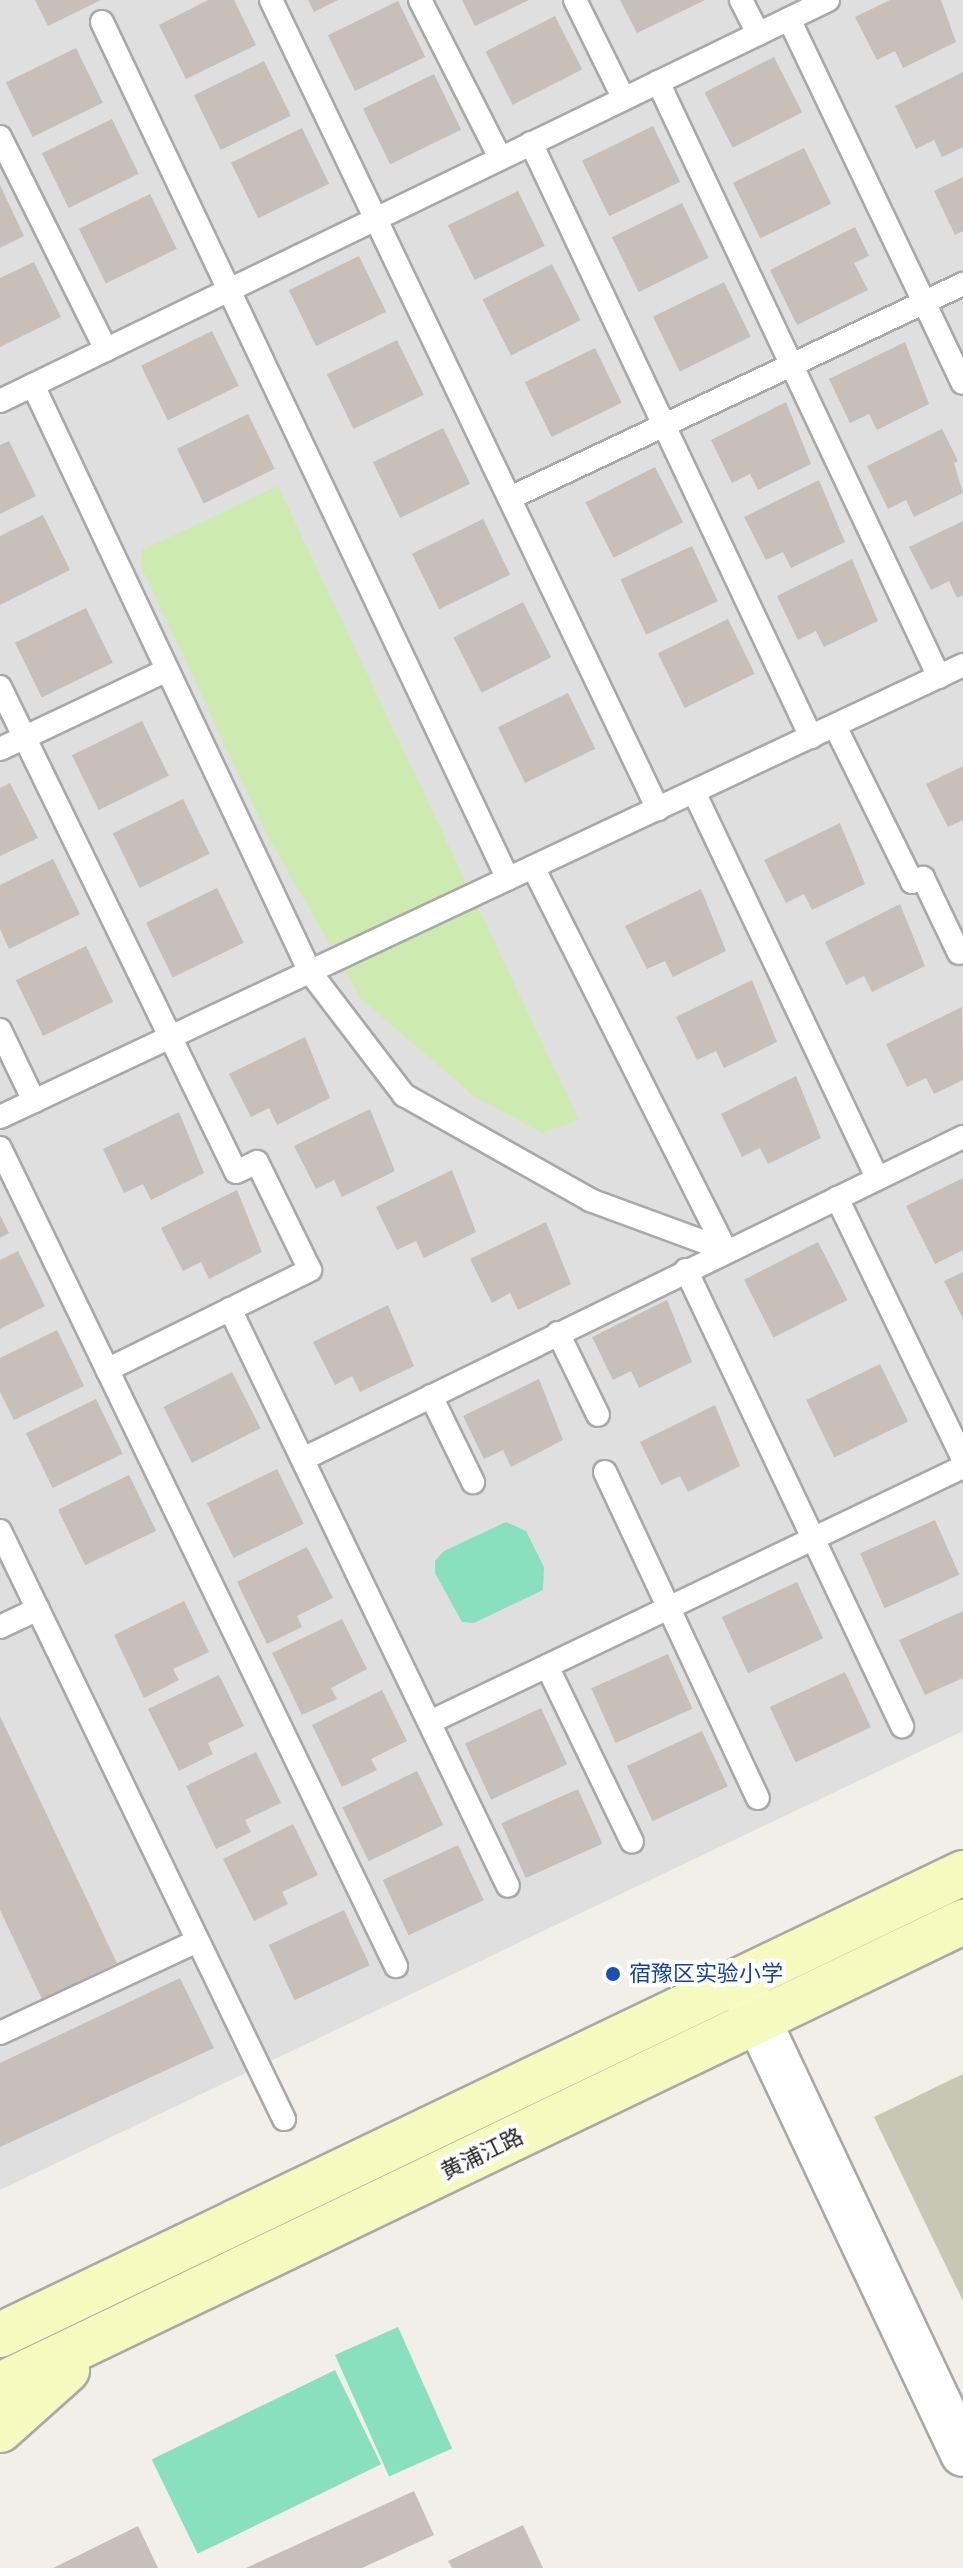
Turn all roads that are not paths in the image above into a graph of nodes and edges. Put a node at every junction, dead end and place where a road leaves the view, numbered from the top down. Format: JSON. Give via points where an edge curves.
{"nodes":[{"id":1,"x":271,"y":0,"type":"edge"},
{"id":2,"x":420,"y":0,"type":"edge"},
{"id":3,"x":575,"y":0,"type":"edge"},
{"id":4,"x":741,"y":0,"type":"edge"},
{"id":5,"x":828,"y":0,"type":"edge"},
{"id":6,"x":789,"y":19,"type":"junction"},
{"id":7,"x":102,"y":22,"type":"dead end"},
{"id":8,"x":758,"y":34,"type":"junction"},
{"id":9,"x":658,"y":82,"type":"junction"},
{"id":10,"x":624,"y":99,"type":"junction"},
{"id":11,"x":0,"y":137,"type":"edge"},
{"id":12,"x":531,"y":143,"type":"junction"},
{"id":13,"x":500,"y":158,"type":"junction"},
{"id":14,"x":377,"y":219,"type":"junction"},
{"id":15,"x":963,"y":284,"type":"edge"},
{"id":16,"x":228,"y":291,"type":"junction"},
{"id":17,"x":924,"y":302,"type":"junction"},
{"id":18,"x":106,"y":350,"type":"junction"},
{"id":19,"x":791,"y":365,"type":"junction"},
{"id":20,"x":963,"y":383,"type":"edge"},
{"id":21,"x":33,"y":385,"type":"junction"},
{"id":22,"x":0,"y":401,"type":"edge"},
{"id":23,"x":664,"y":425,"type":"junction"},
{"id":24,"x":510,"y":498,"type":"junction"},
{"id":25,"x":963,"y":665,"type":"edge"},
{"id":26,"x":167,"y":670,"type":"junction"},
{"id":27,"x":939,"y":677,"type":"junction"},
{"id":28,"x":0,"y":687,"type":"edge"},
{"id":29,"x":835,"y":726,"type":"junction"},
{"id":30,"x":24,"y":737,"type":"junction"},
{"id":31,"x":811,"y":737,"type":"junction"},
{"id":32,"x":0,"y":749,"type":"edge"},
{"id":33,"x":694,"y":792,"type":"junction"},
{"id":34,"x":658,"y":809,"type":"junction"},
{"id":35,"x":533,"y":867,"type":"junction"},
{"id":36,"x":508,"y":879,"type":"junction"},
{"id":37,"x":959,"y":953,"type":"dead end"},
{"id":38,"x":310,"y":972,"type":"junction"},
{"id":39,"x":0,"y":1030,"type":"edge"},
{"id":40,"x":170,"y":1037,"type":"junction"},
{"id":41,"x":34,"y":1101,"type":"junction"},
{"id":42,"x":0,"y":1117,"type":"edge"},
{"id":43,"x":963,"y":1137,"type":"edge"},
{"id":44,"x":0,"y":1148,"type":"edge"},
{"id":45,"x":877,"y":1178,"type":"junction"},
{"id":46,"x":837,"y":1198,"type":"junction"},
{"id":47,"x":726,"y":1250,"type":"junction"},
{"id":48,"x":686,"y":1270,"type":"junction"},
{"id":49,"x":230,"y":1309,"type":"junction"},
{"id":50,"x":558,"y":1333,"type":"junction"},
{"id":51,"x":107,"y":1370,"type":"junction"},
{"id":52,"x":431,"y":1396,"type":"junction"},
{"id":53,"x":598,"y":1415,"type":"dead end"},
{"id":54,"x":303,"y":1459,"type":"junction"},
{"id":55,"x":963,"y":1459,"type":"edge"},
{"id":56,"x":963,"y":1467,"type":"edge"},
{"id":57,"x":605,"y":1472,"type":"dead end"},
{"id":58,"x":473,"y":1482,"type":"dead end"},
{"id":59,"x":0,"y":1531,"type":"edge"},
{"id":60,"x":813,"y":1539,"type":"junction"},
{"id":61,"x":669,"y":1608,"type":"junction"},
{"id":62,"x":38,"y":1609,"type":"junction"},
{"id":63,"x":0,"y":1627,"type":"edge"},
{"id":64,"x":547,"y":1666,"type":"junction"},
{"id":65,"x":430,"y":1722,"type":"junction"},
{"id":66,"x":902,"y":1726,"type":"dead end"},
{"id":67,"x":758,"y":1798,"type":"dead end"},
{"id":68,"x":632,"y":1842,"type":"dead end"},
{"id":69,"x":963,"y":1873,"type":"edge"},
{"id":70,"x":508,"y":1886,"type":"dead end"},
{"id":71,"x":963,"y":1922,"type":"edge"},
{"id":72,"x":197,"y":1941,"type":"junction"},
{"id":73,"x":396,"y":1966,"type":"dead end"},
{"id":74,"x":738,"y":1978,"type":"junction"},
{"id":75,"x":760,"y":2018,"type":"junction"},
{"id":76,"x":0,"y":2033,"type":"edge"},
{"id":77,"x":284,"y":2119,"type":"dead end"},
{"id":78,"x":79,"y":2300,"type":"junction"},
{"id":79,"x":0,"y":2327,"type":"edge"},
{"id":80,"x":0,"y":2335,"type":"edge"},
{"id":81,"x":100,"y":2341,"type":"junction"},
{"id":82,"x":0,"y":2385,"type":"edge"},
{"id":83,"x":0,"y":2430,"type":"edge"},
{"id":84,"x":963,"y":2454,"type":"edge"}],
"edges":[{"from":1,"to":14,"type":"lane"},
{"from":2,"to":13,"type":"lane"},
{"from":3,"to":10,"type":"lane"},
{"from":4,"to":8,"type":"lane"},
{"from":5,"to":6,"type":"lane"},
{"from":6,"to":8,"type":"lane"},
{"from":6,"to":17,"type":"lane"},
{"from":7,"to":16,"type":"lane"},
{"from":8,"to":9,"type":"lane"},
{"from":9,"to":10,"type":"lane"},
{"from":9,"to":19,"type":"lane"},
{"from":10,"to":12,"type":"lane"},
{"from":11,"to":18,"type":"lane"},
{"from":12,"to":13,"type":"lane"},
{"from":12,"to":23,"type":"lane"},
{"from":13,"to":14,"type":"lane"},
{"from":14,"to":16,"type":"lane"},
{"from":14,"to":24,"type":"lane"},
{"from":15,"to":17,"type":"lane"},
{"from":16,"to":18,"type":"lane"},
{"from":16,"to":36,"type":"lane"},
{"from":17,"to":19,"type":"lane"},
{"from":17,"to":20,"type":"lane"},
{"from":18,"to":21,"type":"lane"},
{"from":19,"to":23,"type":"lane"},
{"from":19,"to":27,"type":"lane"},
{"from":21,"to":22,"type":"lane"},
{"from":21,"to":26,"type":"lane"},
{"from":23,"to":24,"type":"lane"},
{"from":23,"to":31,"type":"lane"},
{"from":24,"to":34,"type":"lane"},
{"from":25,"to":27,"type":"lane"},
{"from":26,"to":30,"type":"lane"},
{"from":26,"to":38,"type":"lane"},
{"from":27,"to":29,"type":"lane"},
{"from":28,"to":30,"type":"lane"},
{"from":29,"to":31,"type":"lane"},
{"from":29,"to":37,"type":"lane","via":[[912,882],[923,878]]},
{"from":30,"to":32,"type":"lane"},
{"from":30,"to":40,"type":"lane"},
{"from":31,"to":33,"type":"lane"},
{"from":33,"to":34,"type":"lane"},
{"from":33,"to":45,"type":"lane"},
{"from":34,"to":35,"type":"lane"},
{"from":35,"to":36,"type":"lane"},
{"from":35,"to":47,"type":"lane"},
{"from":36,"to":38,"type":"lane"},
{"from":38,"to":40,"type":"lane"},
{"from":38,"to":47,"type":"lane","via":[[404,1095],[590,1200]]},
{"from":39,"to":41,"type":"lane"},
{"from":40,"to":41,"type":"lane"},
{"from":40,"to":49,"type":"lane","via":[[236,1172],[257,1162],[310,1270]]},
{"from":41,"to":42,"type":"lane"},
{"from":43,"to":45,"type":"lane"},
{"from":44,"to":51,"type":"lane"},
{"from":45,"to":46,"type":"lane"},
{"from":46,"to":47,"type":"lane"},
{"from":46,"to":55,"type":"lane"},
{"from":47,"to":48,"type":"lane"},
{"from":48,"to":50,"type":"lane"},
{"from":48,"to":60,"type":"lane"},
{"from":49,"to":51,"type":"lane"},
{"from":49,"to":54,"type":"lane"},
{"from":50,"to":52,"type":"lane"},
{"from":50,"to":53,"type":"lane"},
{"from":51,"to":73,"type":"lane"},
{"from":52,"to":54,"type":"lane"},
{"from":52,"to":58,"type":"lane"},
{"from":54,"to":65,"type":"lane"},
{"from":56,"to":60,"type":"lane"},
{"from":57,"to":61,"type":"lane"},
{"from":59,"to":62,"type":"lane"},
{"from":60,"to":61,"type":"lane"},
{"from":60,"to":66,"type":"lane"},
{"from":61,"to":64,"type":"lane"},
{"from":61,"to":67,"type":"lane"},
{"from":62,"to":63,"type":"lane"},
{"from":62,"to":72,"type":"lane"},
{"from":64,"to":65,"type":"lane"},
{"from":64,"to":68,"type":"lane"},
{"from":65,"to":70,"type":"lane"},
{"from":69,"to":74,"type":"street","name":"黄浦江路"},
{"from":71,"to":75,"type":"street","name":"黄浦江路"},
{"from":72,"to":76,"type":"lane"},
{"from":72,"to":77,"type":"lane"},
{"from":74,"to":75,"type":"street"},
{"from":74,"to":78,"type":"street","name":"黄浦江路"},
{"from":75,"to":81,"type":"street","name":"黄浦江路"},
{"from":75,"to":84,"type":"street"},
{"from":78,"to":79,"type":"street"},
{"from":78,"to":80,"type":"street","name":"黄浦江路"},
{"from":81,"to":82,"type":"street","name":"黄浦江路"},
{"from":81,"to":83,"type":"street"}]}
